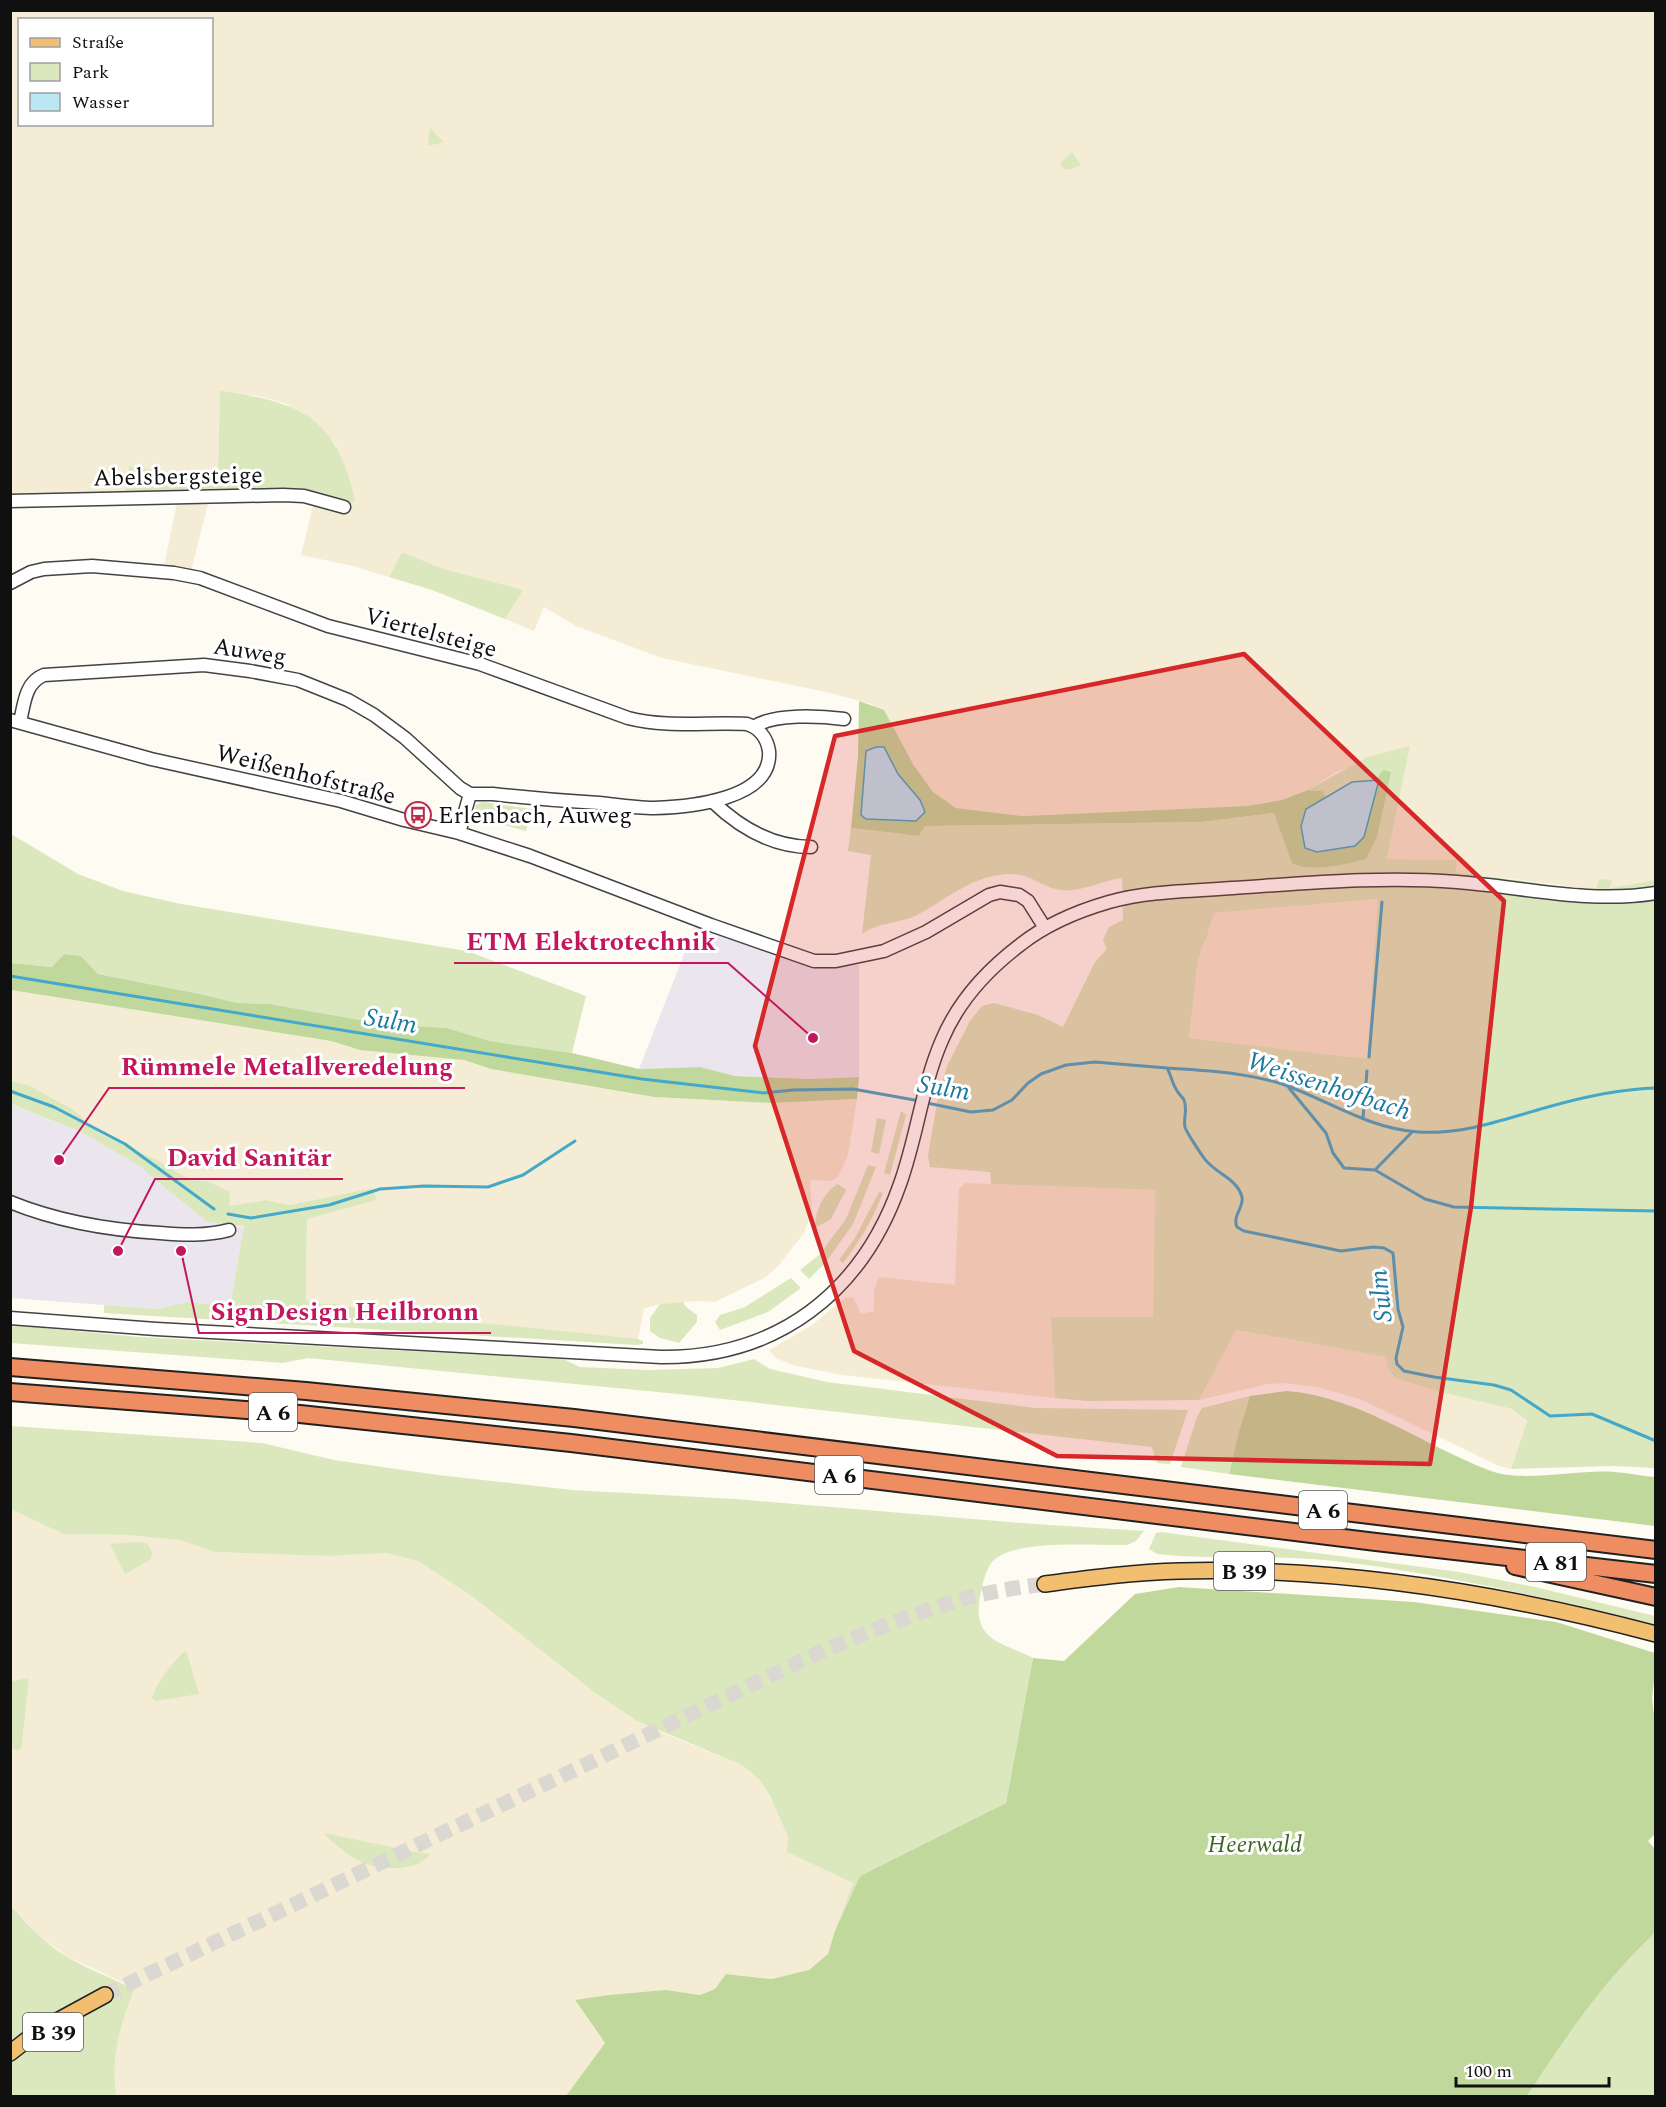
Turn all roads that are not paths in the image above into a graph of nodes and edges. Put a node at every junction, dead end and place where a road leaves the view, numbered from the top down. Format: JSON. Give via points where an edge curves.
{"nodes":[{"id":1,"x":10,"y":501,"type":"edge"},
{"id":2,"x":344,"y":507,"type":"dead end"},
{"id":3,"x":10,"y":584,"type":"edge"},
{"id":4,"x":843,"y":719,"type":"dead end"},
{"id":5,"x":15,"y":721,"type":"edge"},
{"id":6,"x":754,"y":727,"type":"junction"},
{"id":7,"x":470,"y":794,"type":"junction"},
{"id":8,"x":712,"y":801,"type":"junction"},
{"id":9,"x":459,"y":833,"type":"junction"},
{"id":10,"x":811,"y":847,"type":"dead end"},
{"id":11,"x":1656,"y":893,"type":"edge"},
{"id":12,"x":1045,"y":928,"type":"junction"},
{"id":13,"x":10,"y":1202,"type":"edge"},
{"id":14,"x":229,"y":1230,"type":"dead end"},
{"id":15,"x":10,"y":1318,"type":"edge"},
{"id":16,"x":10,"y":1367,"type":"edge"},
{"id":17,"x":10,"y":1392,"type":"edge"},
{"id":18,"x":1656,"y":1550,"type":"edge"},
{"id":19,"x":1456,"y":1551,"type":"junction"},
{"id":20,"x":1656,"y":1574,"type":"edge"},
{"id":21,"x":1045,"y":1584,"type":"tunnel mouth"},
{"id":22,"x":1656,"y":1597,"type":"edge"},
{"id":23,"x":1656,"y":1634,"type":"edge"},
{"id":24,"x":10,"y":2052,"type":"edge"},
{"id":25,"x":10,"y":2065,"type":"edge"}],
"edges":[{"from":1,"to":2,"type":"street","name":"Abelsbergsteige","via":[[283,495],[304,496]]},
{"from":3,"to":6,"type":"street","name":"Viertelsteige","via":[[31,572],[63,567],[174,573],[200,578],[328,626],[480,664],[628,718],[670,725],[737,723]]},
{"from":4,"to":6,"type":"street","name":"Viertelsteige","via":[[775,719]]},
{"from":5,"to":7,"type":"street","name":"Auweg","via":[[32,682],[44,675],[185,665],[250,671],[298,680],[348,700],[405,738]]},
{"from":5,"to":9,"type":"street","name":"Weißenhofstraße","via":[[151,759],[340,801]]},
{"from":6,"to":8,"type":"street","via":[[767,742],[766,770],[753,785]]},
{"from":7,"to":8,"type":"street","via":[[652,808]]},
{"from":7,"to":9,"type":"street"},
{"from":8,"to":10,"type":"street","via":[[749,831],[798,847]]},
{"from":9,"to":12,"type":"street","name":"Weißenhofstraße","via":[[814,962],[884,951],[1000,892],[1028,901]]},
{"from":11,"to":12,"type":"street","via":[[1591,897],[1421,879],[1356,880],[1135,897],[1089,908]]},
{"from":12,"to":15,"type":"street","via":[[991,969],[962,1003],[942,1038],[892,1206],[855,1269],[798,1320],[758,1342],[684,1357],[651,1356]]},
{"from":13,"to":14,"type":"street","via":[[56,1218],[117,1230],[183,1235]]},
{"from":16,"to":18,"type":"highway","number":"A 6","via":[[586,1420]]},
{"from":17,"to":19,"type":"highway","number":"A 6","via":[[300,1414],[571,1443]]},
{"from":19,"to":20,"type":"highway","number":"A 81"},
{"from":19,"to":22,"type":"highway","number":"A 6"},
{"from":21,"to":23,"type":"main road","number":"B 39","via":[[1128,1574],[1227,1570],[1379,1580],[1496,1597]]},
{"from":24,"to":25,"type":"main road","number":"B 39","via":[[100,1997]]}]}
